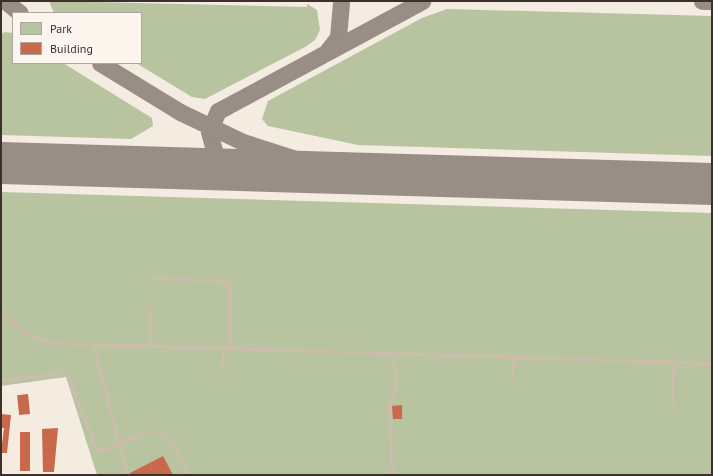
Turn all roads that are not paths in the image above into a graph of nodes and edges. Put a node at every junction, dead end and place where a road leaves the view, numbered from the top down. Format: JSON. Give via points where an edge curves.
{"nodes":[{"id":1,"x":153,"y":278,"type":"dead end"},
{"id":2,"x":149,"y":308,"type":"dead end"},
{"id":3,"x":1,"y":310,"type":"edge"},
{"id":4,"x":93,"y":344,"type":"junction"},
{"id":5,"x":150,"y":345,"type":"junction"},
{"id":6,"x":223,"y":348,"type":"junction"},
{"id":7,"x":229,"y":348,"type":"junction"},
{"id":8,"x":394,"y":354,"type":"junction"},
{"id":9,"x":514,"y":357,"type":"junction"},
{"id":10,"x":673,"y":361,"type":"junction"},
{"id":11,"x":712,"y":363,"type":"edge"},
{"id":12,"x":222,"y":370,"type":"dead end"},
{"id":13,"x":1,"y":380,"type":"edge"},
{"id":14,"x":512,"y":380,"type":"dead end"},
{"id":15,"x":672,"y":405,"type":"dead end"},
{"id":16,"x":120,"y":442,"type":"junction"},
{"id":17,"x":127,"y":475,"type":"edge"},
{"id":18,"x":189,"y":475,"type":"edge"},
{"id":19,"x":392,"y":475,"type":"edge"}],
"edges":[{"from":1,"to":7,"type":"lane","via":[[228,281]]},
{"from":2,"to":5,"type":"lane"},
{"from":3,"to":4,"type":"lane","via":[[35,339]]},
{"from":4,"to":5,"type":"lane"},
{"from":4,"to":16,"type":"lane"},
{"from":5,"to":6,"type":"lane"},
{"from":6,"to":7,"type":"lane"},
{"from":6,"to":12,"type":"lane"},
{"from":7,"to":8,"type":"lane"},
{"from":8,"to":9,"type":"lane"},
{"from":8,"to":19,"type":"lane","via":[[395,388],[389,405]]},
{"from":9,"to":10,"type":"lane"},
{"from":9,"to":14,"type":"lane"},
{"from":10,"to":11,"type":"lane"},
{"from":10,"to":15,"type":"lane"},
{"from":13,"to":16,"type":"lane","via":[[66,372],[96,448],[103,450]]},
{"from":16,"to":17,"type":"lane"},
{"from":16,"to":18,"type":"lane","via":[[151,430],[164,434]]}]}
